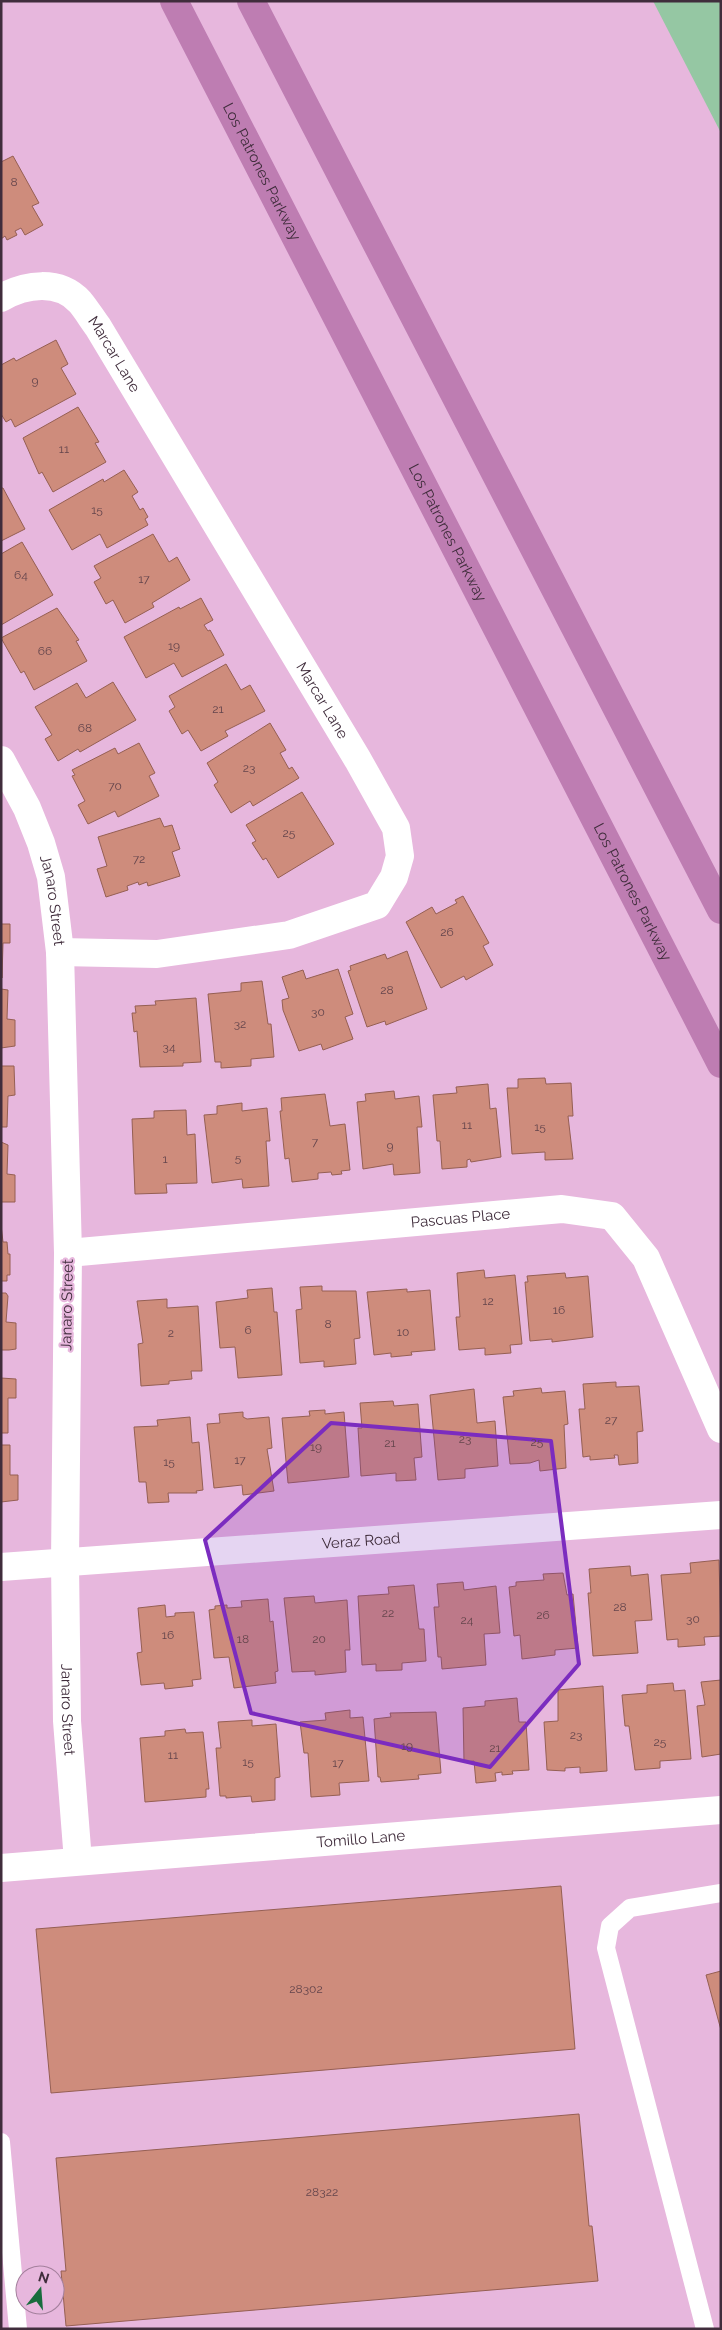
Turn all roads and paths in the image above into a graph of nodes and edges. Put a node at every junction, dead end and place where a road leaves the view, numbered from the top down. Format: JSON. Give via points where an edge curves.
{"nodes":[{"id":1,"x":174,"y":1,"type":"edge"},
{"id":2,"x":251,"y":1,"type":"edge"},
{"id":3,"x":1,"y":298,"type":"edge"},
{"id":4,"x":1,"y":760,"type":"edge"},
{"id":5,"x":721,"y":910,"type":"edge"},
{"id":6,"x":60,"y":952,"type":"junction"},
{"id":7,"x":721,"y":1064,"type":"edge"},
{"id":8,"x":68,"y":1253,"type":"junction"},
{"id":9,"x":721,"y":1429,"type":"edge"},
{"id":10,"x":721,"y":1515,"type":"edge"},
{"id":11,"x":65,"y":1563,"type":"junction"},
{"id":12,"x":1,"y":1567,"type":"edge"},
{"id":13,"x":721,"y":1810,"type":"edge"},
{"id":14,"x":78,"y":1861,"type":"junction"},
{"id":15,"x":1,"y":1868,"type":"edge"},
{"id":16,"x":721,"y":1893,"type":"edge"},
{"id":17,"x":1,"y":2142,"type":"edge"},
{"id":18,"x":18,"y":2329,"type":"edge"},
{"id":19,"x":705,"y":2329,"type":"edge"}],
"edges":[{"from":1,"to":7,"type":"highway","name":"Los Patrones Parkway"},
{"from":2,"to":5,"type":"highway"},
{"from":3,"to":6,"type":"street","name":"Marcar Lane","via":[[31,286],[58,287],[79,301],[358,760],[396,828],[400,856],[394,877],[377,905],[289,935],[157,954]]},
{"from":4,"to":6,"type":"street","name":"Janaro Street","via":[[27,808],[41,843],[51,877]]},
{"from":6,"to":8,"type":"street","name":"Janaro Street"},
{"from":8,"to":9,"type":"street","name":"Pascuas Place","via":[[562,1209],[612,1216],[646,1258]]},
{"from":8,"to":11,"type":"street","name":"Janaro Street"},
{"from":10,"to":11,"type":"street","name":"Veraz Road"},
{"from":11,"to":12,"type":"street","name":"Veraz Road"},
{"from":11,"to":14,"type":"street","name":"Janaro Street","via":[[67,1721]]},
{"from":13,"to":14,"type":"street","name":"Tomillo Lane"},
{"from":14,"to":15,"type":"street","name":"Tomillo Lane"},
{"from":16,"to":19,"type":"lane","via":[[630,1908],[610,1926],[606,1948]]},
{"from":17,"to":18,"type":"lane"}]}
